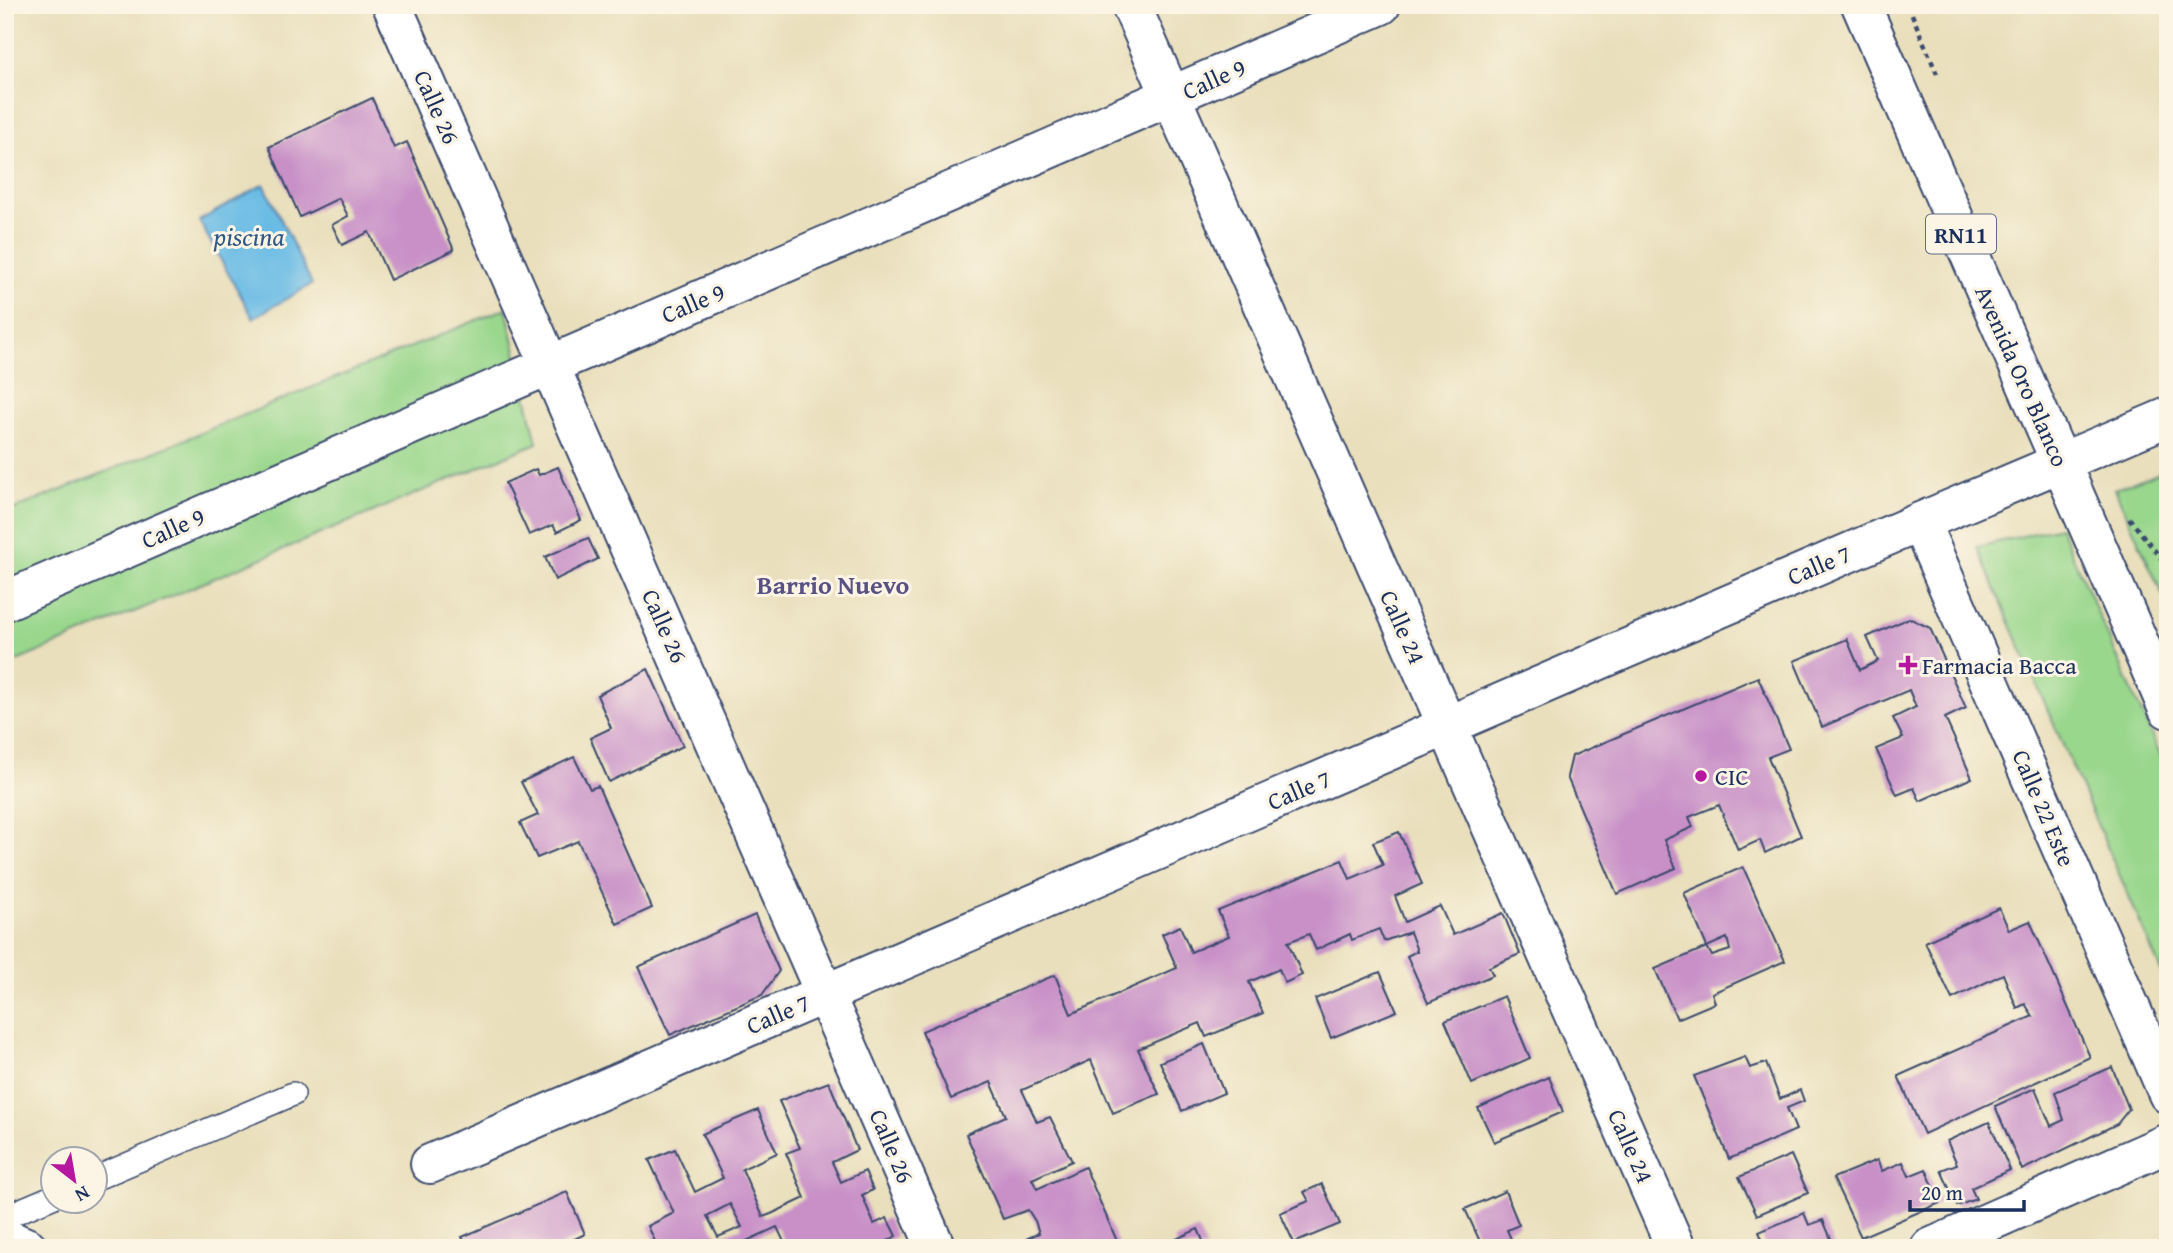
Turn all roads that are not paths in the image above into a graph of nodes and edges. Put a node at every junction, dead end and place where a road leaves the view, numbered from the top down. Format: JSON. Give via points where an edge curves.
{"nodes":[{"id":1,"x":392,"y":5,"type":"edge"},
{"id":2,"x":1131,"y":5,"type":"edge"},
{"id":3,"x":1381,"y":5,"type":"edge"},
{"id":4,"x":1861,"y":5,"type":"edge"},
{"id":5,"x":1172,"y":97,"type":"junction"},
{"id":6,"x":550,"y":364,"type":"junction"},
{"id":7,"x":2168,"y":417,"type":"edge"},
{"id":8,"x":2060,"y":463,"type":"junction"},
{"id":9,"x":1920,"y":522,"type":"junction"},
{"id":10,"x":5,"y":601,"type":"edge"},
{"id":11,"x":2168,"y":709,"type":"edge"},
{"id":12,"x":1446,"y":727,"type":"junction"},
{"id":13,"x":826,"y":993,"type":"junction"},
{"id":14,"x":293,"y":1094,"type":"dead end"},
{"id":15,"x":2168,"y":1094,"type":"edge"},
{"id":16,"x":2168,"y":1143,"type":"edge"},
{"id":17,"x":430,"y":1164,"type":"dead end"},
{"id":18,"x":108,"y":1173,"type":"edge"},
{"id":19,"x":38,"y":1203,"type":"edge"},
{"id":20,"x":5,"y":1217,"type":"edge"},
{"id":21,"x":5,"y":1238,"type":"edge"},
{"id":22,"x":28,"y":1248,"type":"edge"},
{"id":23,"x":936,"y":1248,"type":"edge"},
{"id":24,"x":1676,"y":1248,"type":"edge"},
{"id":25,"x":1930,"y":1248,"type":"edge"}],
"edges":[{"from":1,"to":6,"type":"main road","name":"Calle 26"},
{"from":2,"to":5,"type":"main road","name":"Calle 24"},
{"from":3,"to":5,"type":"main road","name":"Calle 9"},
{"from":4,"to":8,"type":"main road","name":"Avenida Oro Blanco","number":"RN11"},
{"from":5,"to":6,"type":"main road","name":"Calle 9"},
{"from":5,"to":12,"type":"main road","name":"Calle 24"},
{"from":6,"to":10,"type":"main road","name":"Calle 9"},
{"from":6,"to":13,"type":"main road","name":"Calle 26"},
{"from":7,"to":8,"type":"main road","name":"Calle 7"},
{"from":8,"to":9,"type":"main road","name":"Calle 7"},
{"from":8,"to":11,"type":"main road","name":"Avenida Oro Blanco","number":"RN11"},
{"from":9,"to":12,"type":"main road","name":"Calle 7"},
{"from":9,"to":15,"type":"main road","name":"Calle 22 Este"},
{"from":12,"to":13,"type":"main road","name":"Calle 7"},
{"from":12,"to":24,"type":"main road","name":"Calle 24"},
{"from":13,"to":17,"type":"main road","name":"Calle 7"},
{"from":13,"to":23,"type":"main road","name":"Calle 26"},
{"from":14,"to":18,"type":"lane"},
{"from":16,"to":25,"type":"main road"},
{"from":19,"to":20,"type":"lane"},
{"from":21,"to":22,"type":"main road"}]}
